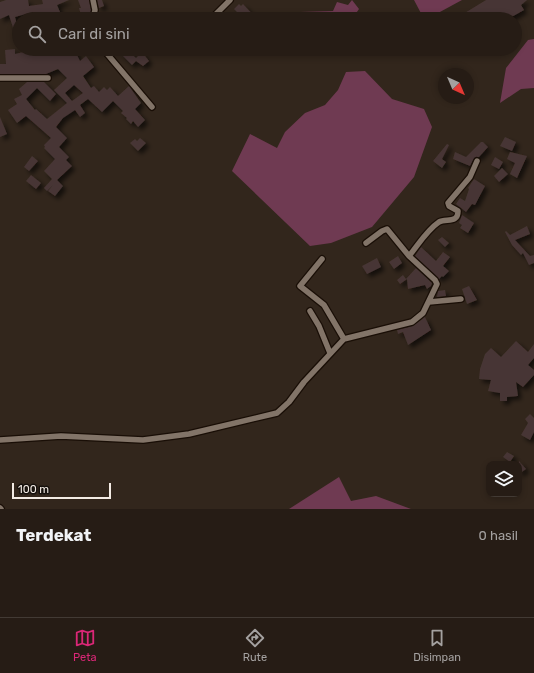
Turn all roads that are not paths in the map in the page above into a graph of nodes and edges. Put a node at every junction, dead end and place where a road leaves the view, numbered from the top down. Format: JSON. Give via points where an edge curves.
{"nodes":[{"id":1,"x":93,"y":0,"type":"edge"},
{"id":2,"x":230,"y":0,"type":"edge"},
{"id":3,"x":95,"y":12,"type":"edge"},
{"id":4,"x":218,"y":12,"type":"edge"},
{"id":5,"x":109,"y":56,"type":"edge"},
{"id":6,"x":0,"y":78,"type":"edge"},
{"id":7,"x":48,"y":78,"type":"dead end"},
{"id":8,"x":152,"y":107,"type":"dead end"},
{"id":9,"x":477,"y":161,"type":"dead end"},
{"id":10,"x":366,"y":243,"type":"dead end"},
{"id":11,"x":409,"y":256,"type":"junction"},
{"id":12,"x":322,"y":259,"type":"dead end"},
{"id":13,"x":461,"y":299,"type":"dead end"},
{"id":14,"x":429,"y":302,"type":"junction"},
{"id":15,"x":310,"y":311,"type":"dead end"},
{"id":16,"x":344,"y":339,"type":"junction"},
{"id":17,"x":330,"y":353,"type":"junction"},
{"id":18,"x":0,"y":440,"type":"edge"}],
"edges":[{"from":1,"to":3,"type":"street"},
{"from":2,"to":4,"type":"street"},
{"from":5,"to":8,"type":"street"},
{"from":6,"to":7,"type":"street"},
{"from":9,"to":11,"type":"street","via":[[470,177],[448,203],[458,211],[455,219],[443,220],[434,226]]},
{"from":10,"to":11,"type":"street","via":[[387,229]]},
{"from":11,"to":14,"type":"street","via":[[437,284]]},
{"from":12,"to":16,"type":"street","via":[[300,286],[324,305]]},
{"from":13,"to":14,"type":"street"},
{"from":14,"to":16,"type":"street","via":[[423,313],[412,322]]},
{"from":15,"to":17,"type":"street"},
{"from":16,"to":17,"type":"street"},
{"from":17,"to":18,"type":"street","via":[[284,408],[267,416],[189,434],[143,440],[68,436]]}]}
